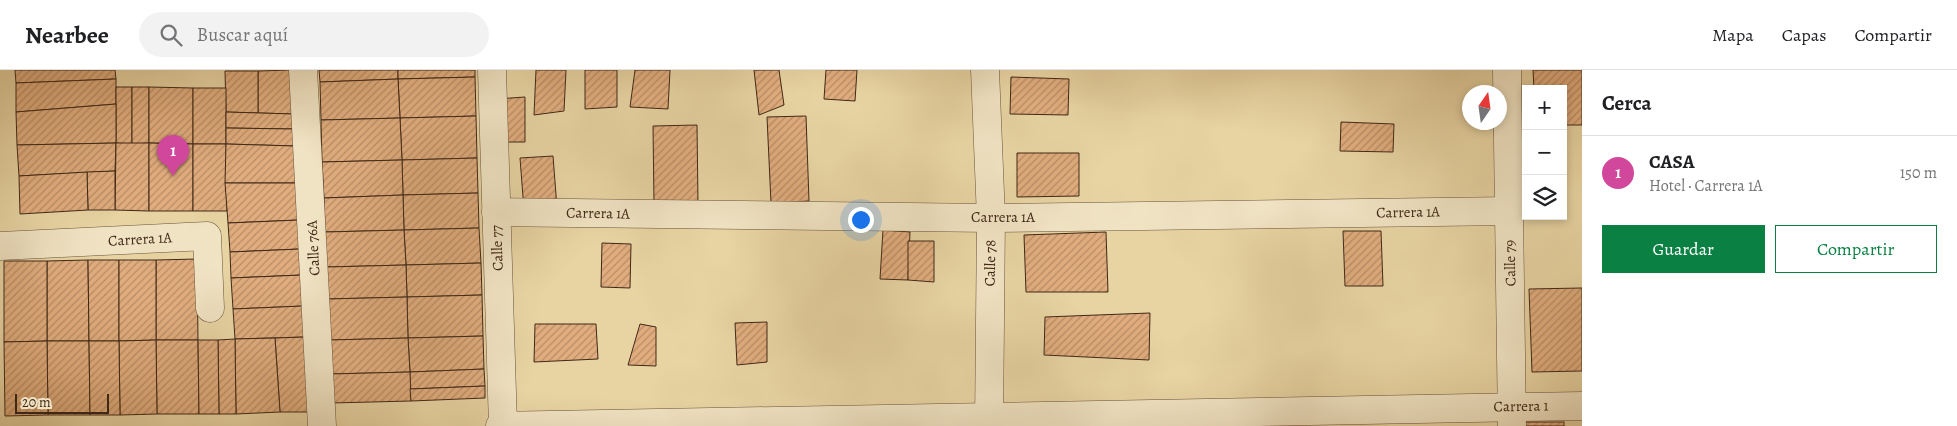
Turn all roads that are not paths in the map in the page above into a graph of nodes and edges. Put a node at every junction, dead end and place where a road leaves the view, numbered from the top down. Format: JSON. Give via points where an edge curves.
{"nodes":[{"id":1,"x":303,"y":70,"type":"edge"},
{"id":2,"x":492,"y":70,"type":"edge"},
{"id":3,"x":985,"y":70,"type":"edge"},
{"id":4,"x":1507,"y":70,"type":"edge"},
{"id":5,"x":1510,"y":211,"type":"junction"},
{"id":6,"x":496,"y":212,"type":"junction"},
{"id":7,"x":990,"y":218,"type":"junction"},
{"id":8,"x":0,"y":246,"type":"edge"},
{"id":9,"x":210,"y":308,"type":"dead end"},
{"id":10,"x":1582,"y":406,"type":"edge"},
{"id":11,"x":1512,"y":416,"type":"edge"},
{"id":12,"x":989,"y":422,"type":"edge"},
{"id":13,"x":322,"y":426,"type":"edge"},
{"id":14,"x":502,"y":426,"type":"edge"}],
"edges":[{"from":1,"to":13,"type":"street","name":"Calle 76A"},
{"from":2,"to":6,"type":"street","name":"Calle 77"},
{"from":3,"to":7,"type":"street","name":"Calle 78"},
{"from":4,"to":5,"type":"street","name":"Calle 79"},
{"from":5,"to":7,"type":"street","name":"Carrera 1A"},
{"from":5,"to":11,"type":"street","name":"Calle 79"},
{"from":6,"to":7,"type":"street","name":"Carrera 1A"},
{"from":6,"to":14,"type":"street","name":"Calle 77"},
{"from":7,"to":12,"type":"street","name":"Calle 78"},
{"from":8,"to":9,"type":"street","name":"Carrera 1A","via":[[207,236]]},
{"from":10,"to":11,"type":"street","name":"Carrera 1"},
{"from":11,"to":12,"type":"street","name":"Carrera 1"},
{"from":12,"to":14,"type":"street","name":"Carrera 1"}]}
